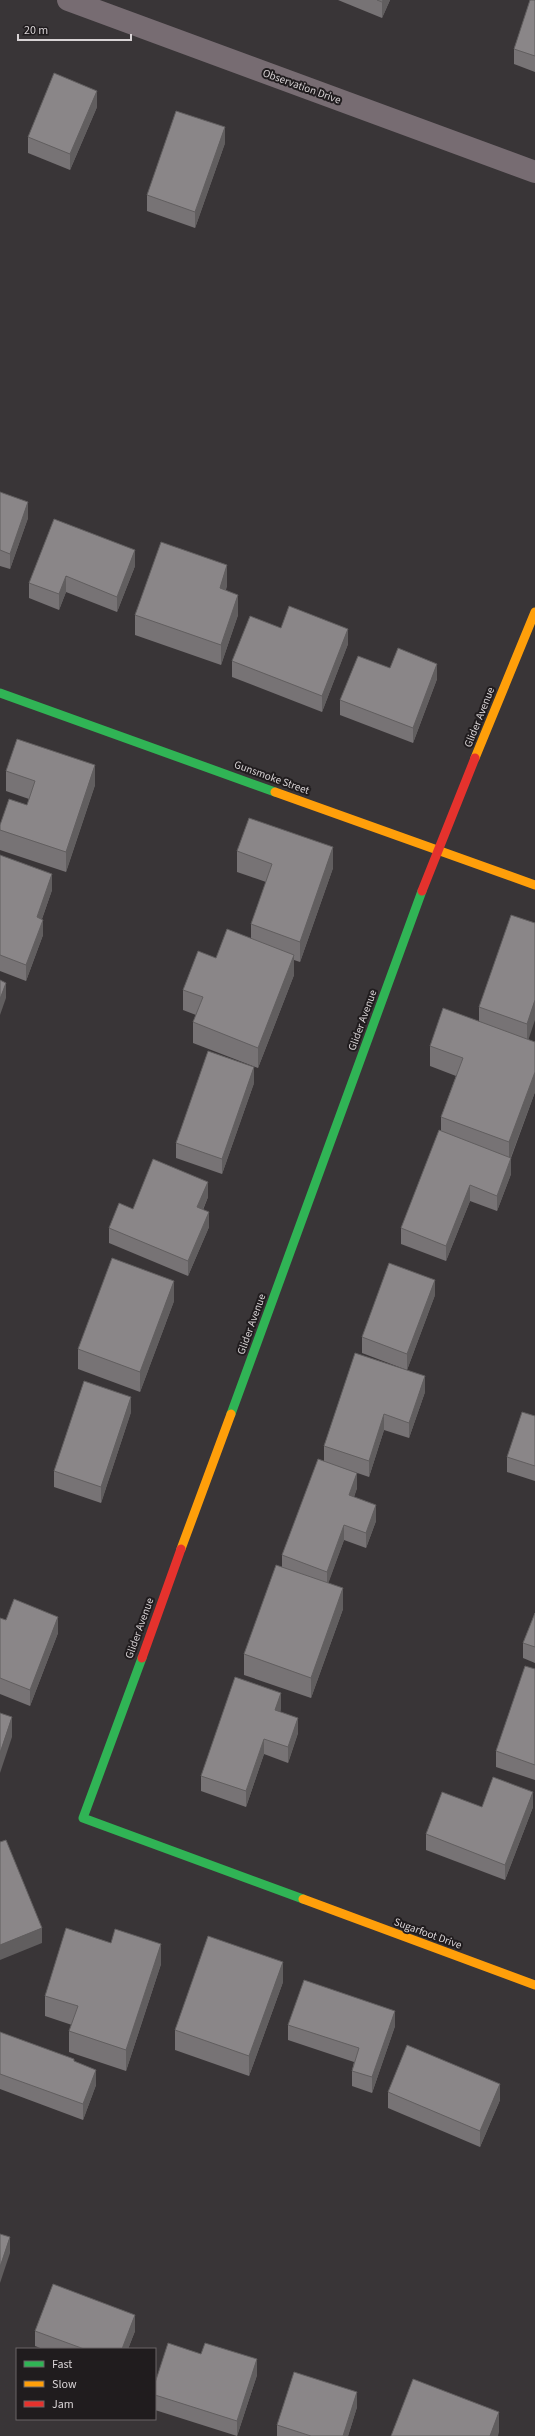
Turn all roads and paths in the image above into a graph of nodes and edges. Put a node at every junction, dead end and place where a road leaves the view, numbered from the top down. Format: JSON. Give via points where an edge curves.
{"nodes":[{"id":1,"x":68,"y":0,"type":"edge"},
{"id":2,"x":535,"y":172,"type":"edge"},
{"id":3,"x":535,"y":612,"type":"edge"},
{"id":4,"x":0,"y":693,"type":"edge"},
{"id":5,"x":437,"y":849,"type":"junction"},
{"id":6,"x":535,"y":886,"type":"edge"},
{"id":7,"x":312,"y":1903,"type":"joint"},
{"id":8,"x":535,"y":1985,"type":"edge"}],
"edges":[{"from":1,"to":2,"type":"street","name":"Observation Drive"},
{"from":3,"to":5,"type":"street","name":"Glider Avenue"},
{"from":4,"to":5,"type":"street","name":"Gunsmoke Street"},
{"from":5,"to":6,"type":"street","name":"Gunsmoke Street"},
{"from":5,"to":7,"type":"street","name":"Glider Avenue","via":[[83,1818]]},
{"from":7,"to":8,"type":"street","name":"Sugarfoot Drive"}]}
